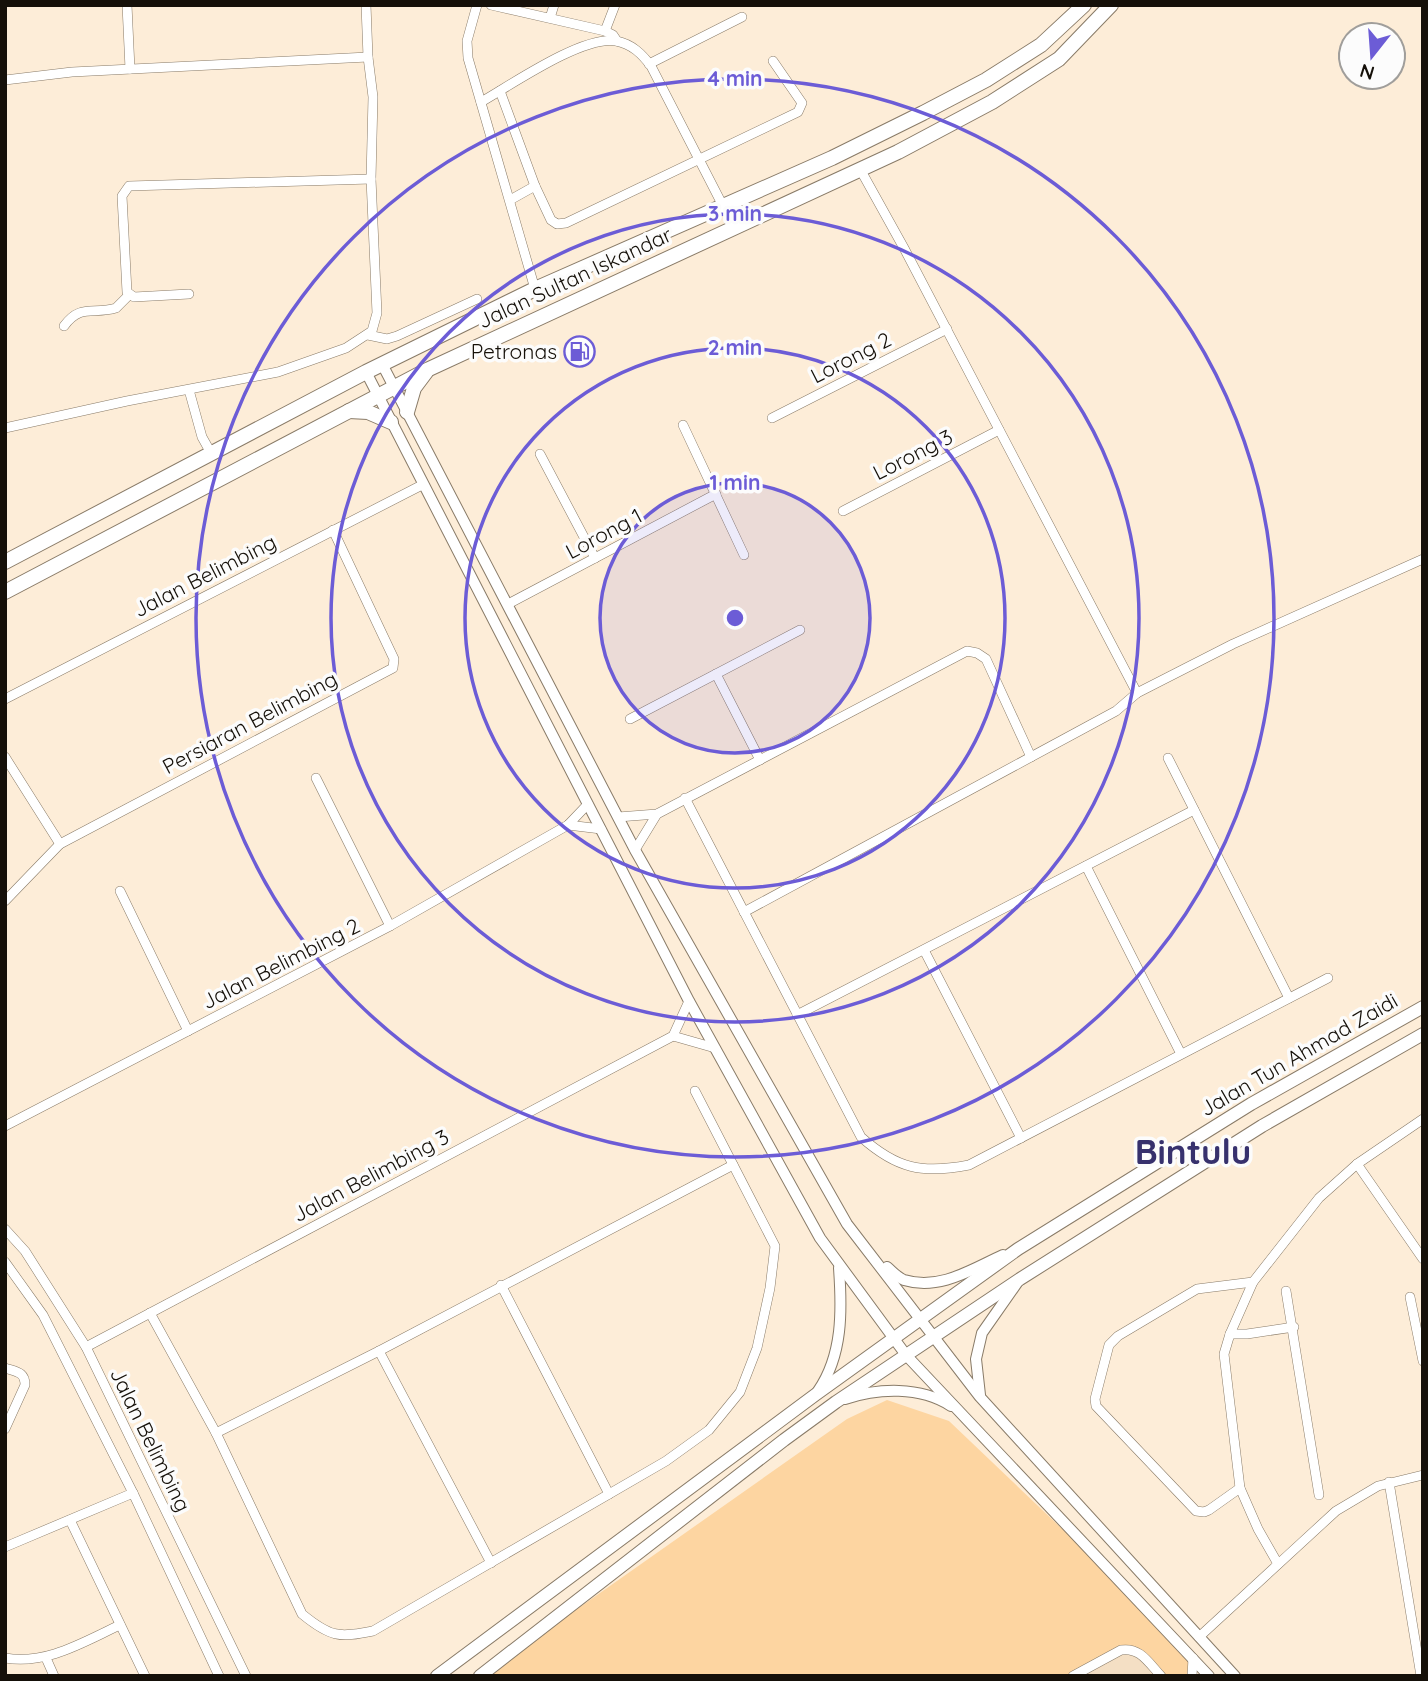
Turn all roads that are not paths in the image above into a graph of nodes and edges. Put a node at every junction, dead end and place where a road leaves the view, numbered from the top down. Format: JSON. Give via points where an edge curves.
{"nodes":[{"id":1,"x":127,"y":5,"type":"edge"},
{"id":2,"x":366,"y":5,"type":"edge"},
{"id":3,"x":477,"y":5,"type":"edge"},
{"id":4,"x":491,"y":5,"type":"edge"},
{"id":5,"x":554,"y":5,"type":"edge"},
{"id":6,"x":615,"y":5,"type":"edge"},
{"id":7,"x":1084,"y":5,"type":"edge"},
{"id":8,"x":1111,"y":5,"type":"edge"},
{"id":9,"x":742,"y":17,"type":"dead end"},
{"id":10,"x":550,"y":18,"type":"junction"},
{"id":11,"x":606,"y":31,"type":"junction"},
{"id":12,"x":617,"y":41,"type":"junction"},
{"id":13,"x":368,"y":57,"type":"junction"},
{"id":14,"x":773,"y":61,"type":"dead end"},
{"id":15,"x":649,"y":64,"type":"junction"},
{"id":16,"x":130,"y":69,"type":"junction"},
{"id":17,"x":5,"y":80,"type":"edge"},
{"id":18,"x":500,"y":91,"type":"junction"},
{"id":19,"x":481,"y":102,"type":"junction"},
{"id":20,"x":698,"y":158,"type":"junction"},
{"id":21,"x":860,"y":169,"type":"junction"},
{"id":22,"x":371,"y":179,"type":"junction"},
{"id":23,"x":535,"y":187,"type":"junction"},
{"id":24,"x":510,"y":200,"type":"junction"},
{"id":25,"x":723,"y":205,"type":"junction"},
{"id":26,"x":535,"y":289,"type":"junction"},
{"id":27,"x":189,"y":294,"type":"dead end"},
{"id":28,"x":129,"y":295,"type":"junction"},
{"id":29,"x":477,"y":299,"type":"dead end"},
{"id":30,"x":64,"y":326,"type":"dead end"},
{"id":31,"x":947,"y":329,"type":"junction"},
{"id":32,"x":368,"y":335,"type":"junction"},
{"id":33,"x":382,"y":364,"type":"junction"},
{"id":34,"x":429,"y":369,"type":"junction"},
{"id":35,"x":366,"y":372,"type":"junction"},
{"id":36,"x":393,"y":387,"type":"junction"},
{"id":37,"x":189,"y":390,"type":"junction"},
{"id":38,"x":377,"y":395,"type":"junction"},
{"id":39,"x":344,"y":412,"type":"junction"},
{"id":40,"x":407,"y":412,"type":"junction"},
{"id":41,"x":772,"y":418,"type":"dead end"},
{"id":42,"x":391,"y":422,"type":"junction"},
{"id":43,"x":683,"y":425,"type":"dead end"},
{"id":44,"x":5,"y":428,"type":"edge"},
{"id":45,"x":999,"y":430,"type":"junction"},
{"id":46,"x":211,"y":453,"type":"junction"},
{"id":47,"x":540,"y":454,"type":"dead end"},
{"id":48,"x":422,"y":485,"type":"junction"},
{"id":49,"x":716,"y":494,"type":"junction"},
{"id":50,"x":843,"y":511,"type":"dead end"},
{"id":51,"x":332,"y":530,"type":"junction"},
{"id":52,"x":744,"y":555,"type":"dead end"},
{"id":53,"x":595,"y":558,"type":"junction"},
{"id":54,"x":1423,"y":559,"type":"edge"},
{"id":55,"x":5,"y":562,"type":"edge"},
{"id":56,"x":5,"y":592,"type":"edge"},
{"id":57,"x":508,"y":604,"type":"junction"},
{"id":58,"x":800,"y":630,"type":"dead end"},
{"id":59,"x":716,"y":674,"type":"junction"},
{"id":60,"x":1137,"y":693,"type":"junction"},
{"id":61,"x":5,"y":699,"type":"edge"},
{"id":62,"x":630,"y":719,"type":"dead end"},
{"id":63,"x":5,"y":757,"type":"edge"},
{"id":64,"x":1031,"y":757,"type":"junction"},
{"id":65,"x":1168,"y":758,"type":"dead end"},
{"id":66,"x":760,"y":760,"type":"junction"},
{"id":67,"x":316,"y":778,"type":"dead end"},
{"id":68,"x":685,"y":799,"type":"junction"},
{"id":69,"x":588,"y":804,"type":"junction"},
{"id":70,"x":1194,"y":810,"type":"junction"},
{"id":71,"x":657,"y":814,"type":"junction"},
{"id":72,"x":618,"y":817,"type":"junction"},
{"id":73,"x":568,"y":825,"type":"junction"},
{"id":74,"x":601,"y":829,"type":"junction"},
{"id":75,"x":60,"y":844,"type":"junction"},
{"id":76,"x":635,"y":850,"type":"junction"},
{"id":77,"x":1086,"y":866,"type":"junction"},
{"id":78,"x":120,"y":891,"type":"dead end"},
{"id":79,"x":5,"y":901,"type":"edge"},
{"id":80,"x":744,"y":912,"type":"junction"},
{"id":81,"x":390,"y":926,"type":"junction"},
{"id":82,"x":924,"y":950,"type":"junction"},
{"id":83,"x":1328,"y":978,"type":"dead end"},
{"id":84,"x":1289,"y":998,"type":"junction"},
{"id":85,"x":689,"y":1001,"type":"junction"},
{"id":86,"x":1423,"y":1007,"type":"edge"},
{"id":87,"x":797,"y":1015,"type":"junction"},
{"id":88,"x":188,"y":1031,"type":"junction"},
{"id":89,"x":1423,"y":1034,"type":"edge"},
{"id":90,"x":673,"y":1037,"type":"junction"},
{"id":91,"x":715,"y":1048,"type":"junction"},
{"id":92,"x":1181,"y":1054,"type":"junction"},
{"id":93,"x":695,"y":1091,"type":"dead end"},
{"id":94,"x":1423,"y":1119,"type":"edge"},
{"id":95,"x":5,"y":1126,"type":"edge"},
{"id":96,"x":1021,"y":1138,"type":"junction"},
{"id":97,"x":1357,"y":1164,"type":"junction"},
{"id":98,"x":733,"y":1165,"type":"junction"},
{"id":99,"x":5,"y":1229,"type":"edge"},
{"id":100,"x":1017,"y":1249,"type":"junction"},
{"id":101,"x":871,"y":1254,"type":"junction"},
{"id":102,"x":1423,"y":1259,"type":"edge"},
{"id":103,"x":5,"y":1262,"type":"edge"},
{"id":104,"x":839,"y":1265,"type":"junction"},
{"id":105,"x":1020,"y":1279,"type":"junction"},
{"id":106,"x":1253,"y":1282,"type":"junction"},
{"id":107,"x":501,"y":1286,"type":"junction"},
{"id":108,"x":1286,"y":1291,"type":"dead end"},
{"id":109,"x":1410,"y":1297,"type":"dead end"},
{"id":110,"x":150,"y":1312,"type":"junction"},
{"id":111,"x":921,"y":1318,"type":"junction"},
{"id":112,"x":1294,"y":1327,"type":"junction"},
{"id":113,"x":1230,"y":1334,"type":"junction"},
{"id":114,"x":935,"y":1336,"type":"junction"},
{"id":115,"x":892,"y":1339,"type":"junction"},
{"id":116,"x":86,"y":1347,"type":"junction"},
{"id":117,"x":379,"y":1351,"type":"junction"},
{"id":118,"x":906,"y":1355,"type":"junction"},
{"id":119,"x":1423,"y":1361,"type":"edge"},
{"id":120,"x":5,"y":1368,"type":"edge"},
{"id":121,"x":815,"y":1395,"type":"junction"},
{"id":122,"x":980,"y":1397,"type":"junction"},
{"id":123,"x":836,"y":1402,"type":"junction"},
{"id":124,"x":969,"y":1422,"type":"junction"},
{"id":125,"x":5,"y":1429,"type":"edge"},
{"id":126,"x":216,"y":1433,"type":"junction"},
{"id":127,"x":1423,"y":1475,"type":"edge"},
{"id":128,"x":1389,"y":1482,"type":"junction"},
{"id":129,"x":1240,"y":1488,"type":"junction"},
{"id":130,"x":132,"y":1493,"type":"junction"},
{"id":131,"x":609,"y":1494,"type":"junction"},
{"id":132,"x":1320,"y":1495,"type":"dead end"},
{"id":133,"x":70,"y":1520,"type":"junction"},
{"id":134,"x":5,"y":1547,"type":"edge"},
{"id":135,"x":491,"y":1563,"type":"junction"},
{"id":136,"x":1278,"y":1564,"type":"junction"},
{"id":137,"x":120,"y":1625,"type":"junction"},
{"id":138,"x":1199,"y":1637,"type":"junction"},
{"id":139,"x":5,"y":1658,"type":"edge"},
{"id":140,"x":46,"y":1658,"type":"junction"},
{"id":141,"x":1193,"y":1658,"type":"junction"},
{"id":142,"x":1421,"y":1670,"type":"edge"},
{"id":143,"x":54,"y":1676,"type":"edge"},
{"id":144,"x":145,"y":1676,"type":"edge"},
{"id":145,"x":219,"y":1676,"type":"edge"},
{"id":146,"x":246,"y":1676,"type":"edge"},
{"id":147,"x":437,"y":1676,"type":"edge"},
{"id":148,"x":480,"y":1676,"type":"edge"},
{"id":149,"x":1073,"y":1676,"type":"edge"},
{"id":150,"x":1161,"y":1676,"type":"edge"},
{"id":151,"x":1192,"y":1676,"type":"edge"},
{"id":152,"x":1209,"y":1676,"type":"edge"},
{"id":153,"x":1235,"y":1676,"type":"edge"}],
"edges":[{"from":1,"to":16,"type":"street"},
{"from":2,"to":13,"type":"street"},
{"from":3,"to":19,"type":"street","via":[[467,49]]},
{"from":4,"to":10,"type":"street"},
{"from":5,"to":10,"type":"street"},
{"from":6,"to":11,"type":"street"},
{"from":7,"to":25,"type":"main road","name":"Jalan Sultan Iskandar","via":[[1041,45],[986,80],[832,158]]},
{"from":8,"to":21,"type":"main road","name":"Jalan Sultan Iskandar","via":[[1059,59],[992,102]]},
{"from":9,"to":15,"type":"street"},
{"from":10,"to":11,"type":"street"},
{"from":11,"to":12,"type":"street"},
{"from":12,"to":15,"type":"street","via":[[640,52]]},
{"from":12,"to":18,"type":"street","via":[[572,51]]},
{"from":13,"to":16,"type":"street"},
{"from":13,"to":22,"type":"street","via":[[373,97]]},
{"from":14,"to":20,"type":"street","via":[[802,103],[798,112]]},
{"from":15,"to":20,"type":"street"},
{"from":16,"to":17,"type":"street"},
{"from":18,"to":19,"type":"street"},
{"from":18,"to":23,"type":"street"},
{"from":19,"to":24,"type":"street"},
{"from":20,"to":23,"type":"street","via":[[566,223],[551,220]]},
{"from":20,"to":25,"type":"street"},
{"from":21,"to":31,"type":"street"},
{"from":21,"to":34,"type":"main road","name":"Jalan Sultan Iskandar"},
{"from":22,"to":28,"type":"street","via":[[129,187],[122,195]]},
{"from":22,"to":32,"type":"street","via":[[377,313]]},
{"from":23,"to":24,"type":"street"},
{"from":24,"to":26,"type":"street"},
{"from":25,"to":26,"type":"main road","name":"Jalan Sultan Iskandar"},
{"from":26,"to":33,"type":"main road","name":"Jalan Sultan Iskandar"},
{"from":27,"to":28,"type":"street"},
{"from":28,"to":30,"type":"street","via":[[116,308],[80,311]]},
{"from":29,"to":32,"type":"street","via":[[397,336]]},
{"from":31,"to":41,"type":"street","name":"Lorong 2"},
{"from":31,"to":45,"type":"street"},
{"from":32,"to":37,"type":"street","via":[[346,348],[278,372]]},
{"from":33,"to":35,"type":"main road","name":"Jalan Sultan Iskandar"},
{"from":33,"to":36,"type":"street"},
{"from":34,"to":36,"type":"main road","name":"Jalan Sultan Iskandar"},
{"from":34,"to":40,"type":"main road","via":[[414,388]]},
{"from":35,"to":38,"type":"street"},
{"from":35,"to":46,"type":"main road","name":"Jalan Sultan Iskandar"},
{"from":36,"to":38,"type":"main road","name":"Jalan Sultan Iskandar"},
{"from":36,"to":40,"type":"street"},
{"from":37,"to":44,"type":"street"},
{"from":37,"to":46,"type":"street"},
{"from":38,"to":39,"type":"main road","name":"Jalan Sultan Iskandar"},
{"from":38,"to":42,"type":"street"},
{"from":39,"to":42,"type":"main road","via":[[368,412]]},
{"from":39,"to":56,"type":"main road","name":"Jalan Sultan Iskandar"},
{"from":40,"to":57,"type":"street"},
{"from":42,"to":48,"type":"street"},
{"from":43,"to":49,"type":"street"},
{"from":45,"to":50,"type":"street","name":"Lorong 3"},
{"from":45,"to":60,"type":"street"},
{"from":46,"to":55,"type":"main road","name":"Jalan Sultan Iskandar"},
{"from":47,"to":53,"type":"street"},
{"from":48,"to":51,"type":"street","name":"Jalan Belimbing"},
{"from":48,"to":69,"type":"street"},
{"from":49,"to":52,"type":"street"},
{"from":49,"to":53,"type":"street","name":"Lorong 1"},
{"from":51,"to":61,"type":"street","name":"Jalan Belimbing"},
{"from":51,"to":75,"type":"street","name":"Persiaran Belimbing","via":[[394,659],[393,668]]},
{"from":53,"to":57,"type":"street","name":"Lorong 1"},
{"from":54,"to":60,"type":"street","via":[[1233,644]]},
{"from":57,"to":72,"type":"street"},
{"from":58,"to":59,"type":"street"},
{"from":59,"to":62,"type":"street"},
{"from":59,"to":66,"type":"street"},
{"from":60,"to":64,"type":"street","via":[[1116,711]]},
{"from":63,"to":75,"type":"street"},
{"from":64,"to":66,"type":"street","via":[[986,659],[967,650]]},
{"from":64,"to":80,"type":"street"},
{"from":65,"to":70,"type":"street"},
{"from":66,"to":68,"type":"street"},
{"from":67,"to":81,"type":"street"},
{"from":68,"to":71,"type":"street"},
{"from":68,"to":80,"type":"street"},
{"from":69,"to":73,"type":"street","name":"Jalan Belimbing 2"},
{"from":69,"to":74,"type":"street"},
{"from":70,"to":77,"type":"street"},
{"from":70,"to":84,"type":"street"},
{"from":71,"to":72,"type":"street"},
{"from":71,"to":76,"type":"street"},
{"from":72,"to":76,"type":"street"},
{"from":73,"to":74,"type":"street"},
{"from":73,"to":81,"type":"street","name":"Jalan Belimbing 2"},
{"from":74,"to":85,"type":"street"},
{"from":75,"to":79,"type":"street","name":"Persiaran Belimbing"},
{"from":76,"to":101,"type":"street","via":[[847,1224]]},
{"from":77,"to":82,"type":"street"},
{"from":77,"to":92,"type":"street"},
{"from":78,"to":88,"type":"street"},
{"from":80,"to":87,"type":"street"},
{"from":81,"to":88,"type":"street","name":"Jalan Belimbing 2"},
{"from":82,"to":87,"type":"street"},
{"from":82,"to":96,"type":"street"},
{"from":83,"to":84,"type":"street"},
{"from":84,"to":92,"type":"street"},
{"from":85,"to":90,"type":"street"},
{"from":85,"to":91,"type":"street"},
{"from":86,"to":100,"type":"main road","name":"Jalan Tun Ahmad Zaidi","via":[[1251,1104]]},
{"from":87,"to":96,"type":"street","via":[[861,1137],[881,1155],[911,1168],[943,1170],[969,1165]]},
{"from":88,"to":95,"type":"street","name":"Jalan Belimbing 2"},
{"from":89,"to":105,"type":"main road","name":"Jalan Tun Ahmad Zaidi","via":[[1262,1126]]},
{"from":90,"to":91,"type":"street"},
{"from":90,"to":110,"type":"street","name":"Jalan Belimbing 3"},
{"from":91,"to":104,"type":"street"},
{"from":92,"to":96,"type":"street"},
{"from":93,"to":98,"type":"street"},
{"from":94,"to":97,"type":"street"},
{"from":97,"to":102,"type":"street"},
{"from":97,"to":106,"type":"street","via":[[1319,1198]]},
{"from":98,"to":107,"type":"street"},
{"from":98,"to":131,"type":"street","via":[[775,1246],[757,1348],[740,1392],[709,1430]]},
{"from":99,"to":116,"type":"street","name":"Jalan Belimbing","via":[[25,1251]]},
{"from":100,"to":101,"type":"street","via":[[953,1280],[930,1283],[902,1279]]},
{"from":100,"to":111,"type":"main road","name":"Jalan Tun Ahmad Zaidi"},
{"from":101,"to":111,"type":"street"},
{"from":103,"to":130,"type":"street","name":"Jalan Belimbing","via":[[43,1315]]},
{"from":104,"to":115,"type":"street"},
{"from":104,"to":121,"type":"street","via":[[842,1301],[836,1349]]},
{"from":105,"to":114,"type":"main road","name":"Jalan Tun Ahmad Zaidi"},
{"from":105,"to":122,"type":"street","via":[[982,1333],[976,1359]]},
{"from":106,"to":113,"type":"street"},
{"from":106,"to":129,"type":"street","via":[[1197,1289],[1118,1336],[1109,1345],[1095,1399],[1096,1406],[1196,1511],[1209,1510]]},
{"from":107,"to":117,"type":"street"},
{"from":107,"to":131,"type":"street"},
{"from":108,"to":112,"type":"street"},
{"from":109,"to":119,"type":"street"},
{"from":110,"to":116,"type":"street","name":"Jalan Belimbing 3"},
{"from":110,"to":126,"type":"street"},
{"from":111,"to":114,"type":"street"},
{"from":111,"to":115,"type":"main road","name":"Jalan Tun Ahmad Zaidi"},
{"from":112,"to":113,"type":"street"},
{"from":112,"to":132,"type":"street"},
{"from":113,"to":129,"type":"street","via":[[1224,1354]]},
{"from":114,"to":118,"type":"main road","name":"Jalan Tun Ahmad Zaidi"},
{"from":114,"to":122,"type":"street"},
{"from":115,"to":118,"type":"street"},
{"from":115,"to":121,"type":"main road","name":"Jalan Tun Ahmad Zaidi"},
{"from":116,"to":146,"type":"street","name":"Jalan Belimbing"},
{"from":117,"to":126,"type":"street"},
{"from":117,"to":135,"type":"street"},
{"from":118,"to":123,"type":"main road","name":"Jalan Tun Ahmad Zaidi"},
{"from":118,"to":124,"type":"street"},
{"from":120,"to":125,"type":"street","via":[[25,1378]]},
{"from":121,"to":147,"type":"main road","name":"Jalan Tun Ahmad Zaidi"},
{"from":122,"to":138,"type":"street"},
{"from":123,"to":124,"type":"street","via":[[886,1390],[919,1394],[948,1404]]},
{"from":123,"to":148,"type":"main road","name":"Jalan Tun Ahmad Zaidi"},
{"from":124,"to":141,"type":"street"},
{"from":126,"to":135,"type":"street","via":[[302,1614],[321,1630],[346,1636],[373,1631]]},
{"from":127,"to":128,"type":"street"},
{"from":128,"to":136,"type":"street","via":[[1336,1511]]},
{"from":128,"to":142,"type":"street"},
{"from":129,"to":136,"type":"street"},
{"from":130,"to":133,"type":"street"},
{"from":130,"to":145,"type":"street","name":"Jalan Belimbing"},
{"from":131,"to":135,"type":"street"},
{"from":133,"to":134,"type":"street"},
{"from":133,"to":137,"type":"street"},
{"from":136,"to":138,"type":"street"},
{"from":137,"to":140,"type":"street"},
{"from":137,"to":144,"type":"street"},
{"from":138,"to":153,"type":"street"},
{"from":139,"to":140,"type":"street"},
{"from":140,"to":143,"type":"street"},
{"from":141,"to":151,"type":"street"},
{"from":141,"to":152,"type":"street"},
{"from":149,"to":150,"type":"street","via":[[1121,1650],[1135,1649]]}]}
